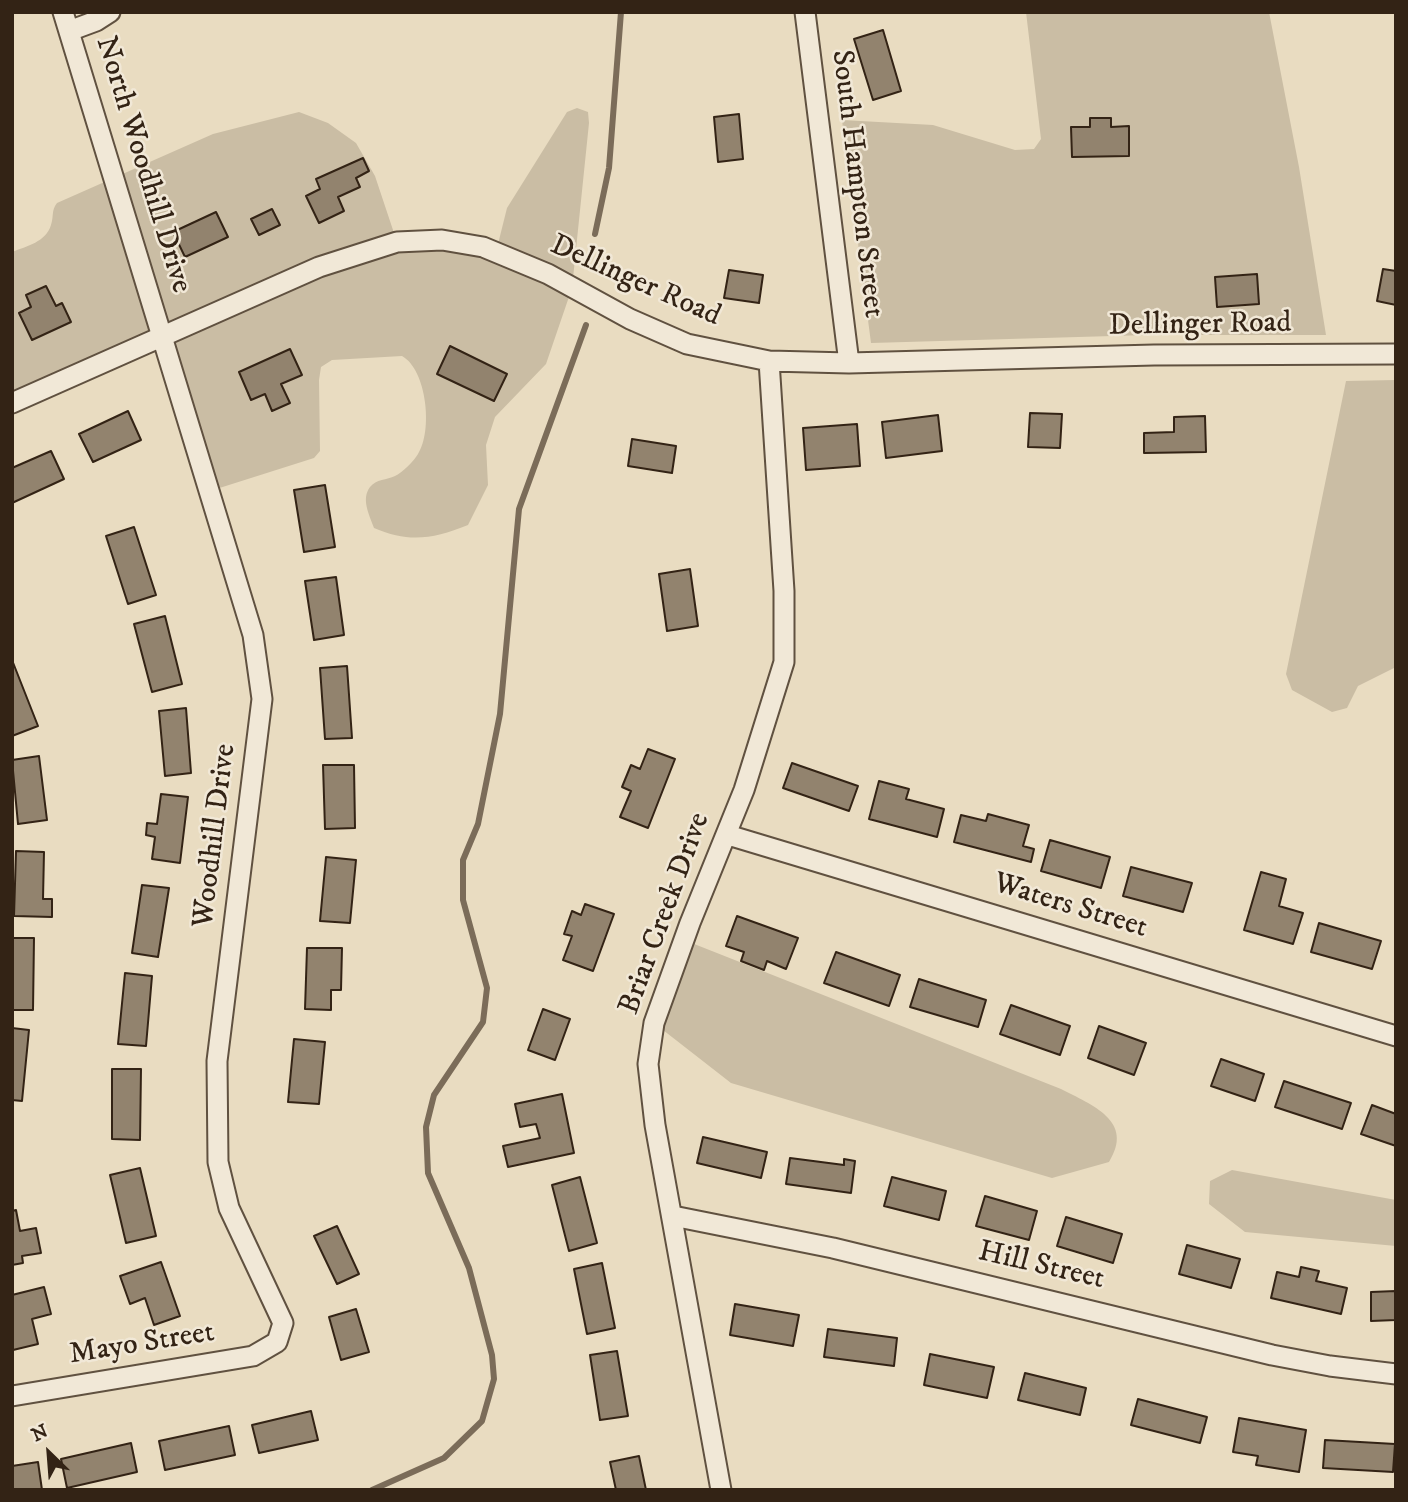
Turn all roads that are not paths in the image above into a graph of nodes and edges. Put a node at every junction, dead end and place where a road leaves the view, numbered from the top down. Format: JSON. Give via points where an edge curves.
{"nodes":[{"id":1,"x":110,"y":12,"type":"edge"},
{"id":2,"x":805,"y":12,"type":"edge"},
{"id":3,"x":66,"y":21,"type":"edge"},
{"id":4,"x":164,"y":336,"type":"junction"},
{"id":5,"x":1396,"y":354,"type":"edge"},
{"id":6,"x":769,"y":361,"type":"junction"},
{"id":7,"x":849,"y":363,"type":"junction"},
{"id":8,"x":12,"y":404,"type":"edge"},
{"id":9,"x":728,"y":835,"type":"junction"},
{"id":10,"x":1396,"y":1036,"type":"edge"},
{"id":11,"x":673,"y":1216,"type":"junction"},
{"id":12,"x":277,"y":1342,"type":"joint"},
{"id":13,"x":1396,"y":1374,"type":"edge"},
{"id":14,"x":12,"y":1396,"type":"edge"},
{"id":15,"x":721,"y":1490,"type":"edge"}],
"edges":[{"from":1,"to":3,"type":"street","via":[[96,22]]},
{"from":2,"to":7,"type":"street","name":"South Hampton Street"},
{"from":3,"to":4,"type":"street","name":"North Woodhill Drive"},
{"from":4,"to":6,"type":"street","name":"Dellinger Road","via":[[319,267],[397,242],[442,240],[483,247],[548,274],[687,344]]},
{"from":4,"to":8,"type":"street","name":"Dellinger Road"},
{"from":4,"to":12,"type":"street","name":"Woodhill Drive","via":[[253,635],[262,699],[217,1061],[218,1162],[229,1209],[284,1323]]},
{"from":5,"to":7,"type":"street","name":"Dellinger Road","via":[[1165,354]]},
{"from":6,"to":7,"type":"street","name":"Dellinger Road"},
{"from":6,"to":9,"type":"street","name":"Briar Creek Drive","via":[[784,591],[783,662]]},
{"from":9,"to":10,"type":"street","name":"Waters Street"},
{"from":9,"to":11,"type":"street","name":"Briar Creek Drive","via":[[670,977],[650,1050],[655,1125]]},
{"from":11,"to":13,"type":"street","name":"Hill Street","via":[[833,1248],[1272,1355]]},
{"from":11,"to":15,"type":"street","name":"Briar Creek Drive"},
{"from":12,"to":14,"type":"street","name":"Mayo Street","via":[[235,1360]]}]}
